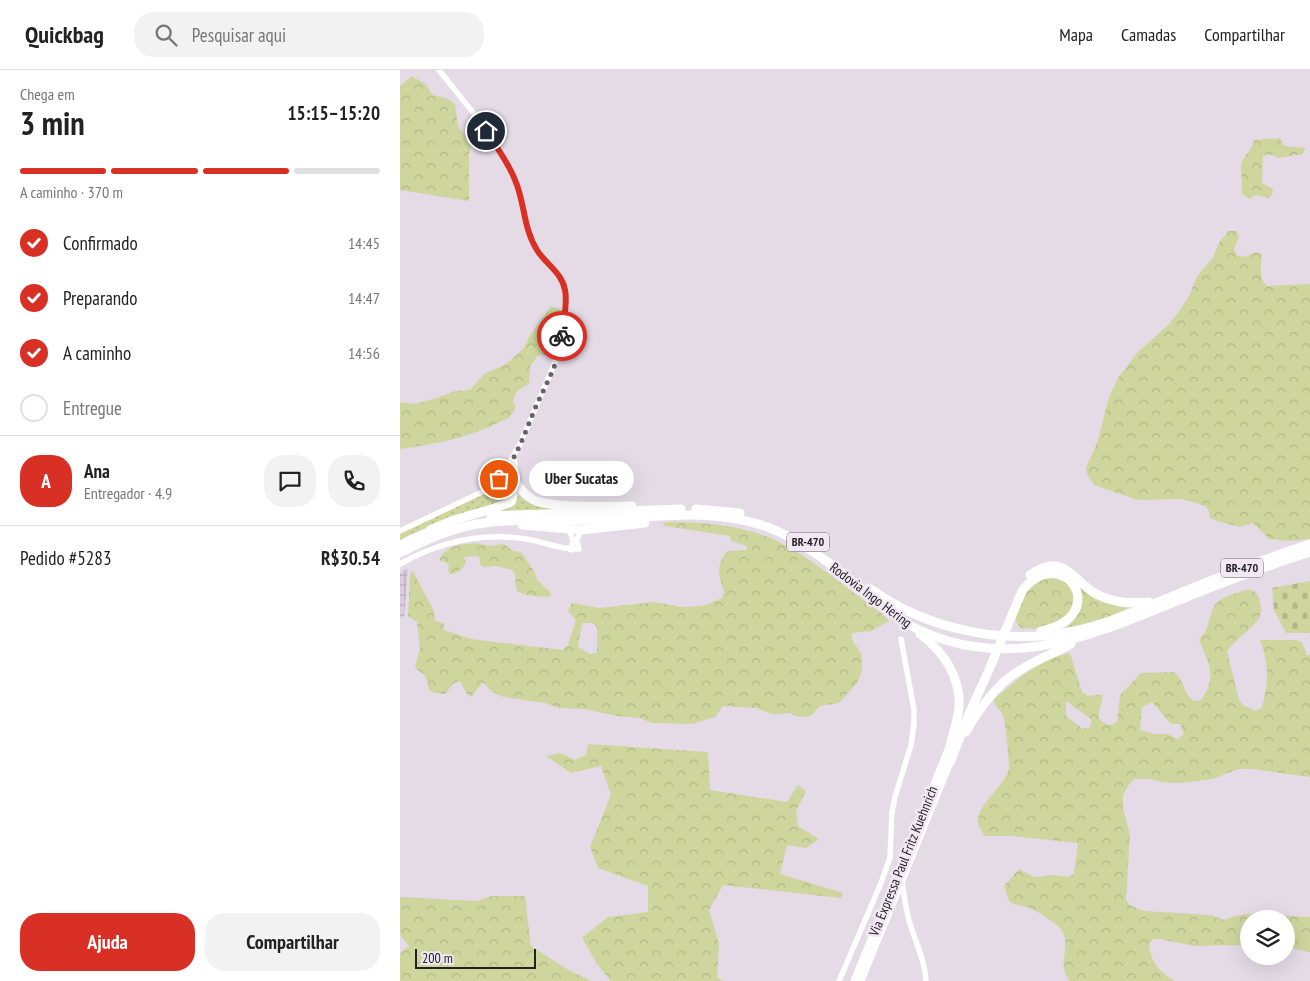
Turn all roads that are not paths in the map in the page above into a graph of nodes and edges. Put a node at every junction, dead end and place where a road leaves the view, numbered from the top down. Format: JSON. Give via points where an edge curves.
{"nodes":[{"id":1,"x":439,"y":70,"type":"edge"},
{"id":2,"x":514,"y":456,"type":"junction"},
{"id":3,"x":498,"y":480,"type":"junction"},
{"id":4,"x":519,"y":486,"type":"junction"},
{"id":5,"x":710,"y":508,"type":"junction"},
{"id":6,"x":667,"y":516,"type":"junction"},
{"id":7,"x":507,"y":522,"type":"junction"},
{"id":8,"x":569,"y":530,"type":"junction"},
{"id":9,"x":582,"y":530,"type":"junction"},
{"id":10,"x":400,"y":531,"type":"edge"},
{"id":11,"x":424,"y":534,"type":"junction"},
{"id":12,"x":1310,"y":544,"type":"edge"},
{"id":13,"x":400,"y":545,"type":"edge"},
{"id":14,"x":571,"y":550,"type":"junction"},
{"id":15,"x":400,"y":553,"type":"edge"},
{"id":16,"x":1310,"y":553,"type":"edge"},
{"id":17,"x":400,"y":564,"type":"edge"},
{"id":18,"x":1176,"y":595,"type":"junction"},
{"id":19,"x":1011,"y":614,"type":"junction"},
{"id":20,"x":910,"y":626,"type":"junction"},
{"id":21,"x":1088,"y":635,"type":"junction"},
{"id":22,"x":1010,"y":636,"type":"junction"},
{"id":23,"x":901,"y":639,"type":"dead end"},
{"id":24,"x":988,"y":670,"type":"junction"},
{"id":25,"x":951,"y":742,"type":"junction"},
{"id":26,"x":950,"y":763,"type":"junction"},
{"id":27,"x":902,"y":879,"type":"junction"},
{"id":28,"x":839,"y":981,"type":"edge"},
{"id":29,"x":854,"y":981,"type":"edge"},
{"id":30,"x":861,"y":981,"type":"edge"},
{"id":31,"x":926,"y":981,"type":"edge"}],
"edges":[{"from":1,"to":2,"type":"street","via":[[500,152],[515,179],[531,238],[565,288],[560,350]]},
{"from":2,"to":3,"type":"street"},
{"from":2,"to":4,"type":"street"},
{"from":3,"to":4,"type":"highway","via":[[510,477]]},
{"from":3,"to":10,"type":"street","via":[[479,493]]},
{"from":3,"to":11,"type":"highway","via":[[512,489],[511,502],[437,526]]},
{"from":4,"to":5,"type":"highway","via":[[532,499],[555,505]]},
{"from":5,"to":11,"type":"highway","name":"Rodovia Ingo Hering","number":"BR-470","via":[[491,516]]},
{"from":5,"to":22,"type":"highway","name":"Rodovia Ingo Hering","number":"BR-470","via":[[743,513],[800,537],[879,596],[909,613],[954,628]]},
{"from":6,"to":7,"type":"highway","name":"Rodovia Ingo Hering","number":"BR-470"},
{"from":6,"to":9,"type":"highway","via":[[633,525]]},
{"from":6,"to":20,"type":"highway","name":"Rodovia Ingo Hering","number":"BR-470","via":[[721,516],[772,528],[807,548]]},
{"from":7,"to":8,"type":"highway"},
{"from":7,"to":15,"type":"highway","name":"Rodovia Ingo Hering","number":"BR-470","via":[[456,529]]},
{"from":8,"to":9,"type":"highway"},
{"from":8,"to":14,"type":"street","via":[[573,540]]},
{"from":9,"to":14,"type":"street","via":[[577,540],[579,549]]},
{"from":11,"to":13,"type":"highway","name":"Rodovia Ingo Hering","number":"BR-470"},
{"from":12,"to":18,"type":"highway","name":"Rodovia Ingo Hering","number":"BR-470"},
{"from":14,"to":17,"type":"street","via":[[528,539],[476,538],[436,547]]},
{"from":16,"to":21,"type":"highway","name":"Rodovia Ingo Hering","number":"BR-470","via":[[1232,578]]},
{"from":18,"to":19,"type":"highway","via":[[1133,604],[1116,602],[1095,593],[1066,569],[1048,566],[1025,579]]},
{"from":18,"to":22,"type":"highway","name":"Rodovia Ingo Hering","number":"BR-470","via":[[1076,630],[1052,635]]},
{"from":19,"to":22,"type":"highway","via":[[1029,582],[1042,575],[1060,574],[1076,589],[1077,605],[1069,620],[1043,631]]},
{"from":19,"to":24,"type":"highway"},
{"from":20,"to":21,"type":"highway","name":"Rodovia Ingo Hering","number":"BR-470","via":[[958,643],[1008,649],[1054,644]]},
{"from":20,"to":25,"type":"highway","via":[[935,646],[956,681],[959,707]]},
{"from":21,"to":26,"type":"highway","via":[[1021,670],[1006,682],[978,712]]},
{"from":23,"to":28,"type":"street","via":[[914,710],[911,745],[893,805],[890,858]]},
{"from":24,"to":25,"type":"highway"},
{"from":24,"to":26,"type":"highway"},
{"from":25,"to":29,"type":"main road","name":"Via Expressa Paul Fritz Kuehnrich"},
{"from":26,"to":27,"type":"main road","name":"Via Expressa Paul Fritz Kuehnrich"},
{"from":27,"to":30,"type":"main road","name":"Via Expressa Paul Fritz Kuehnrich"},
{"from":27,"to":31,"type":"street","via":[[904,902],[924,964]]}]}
